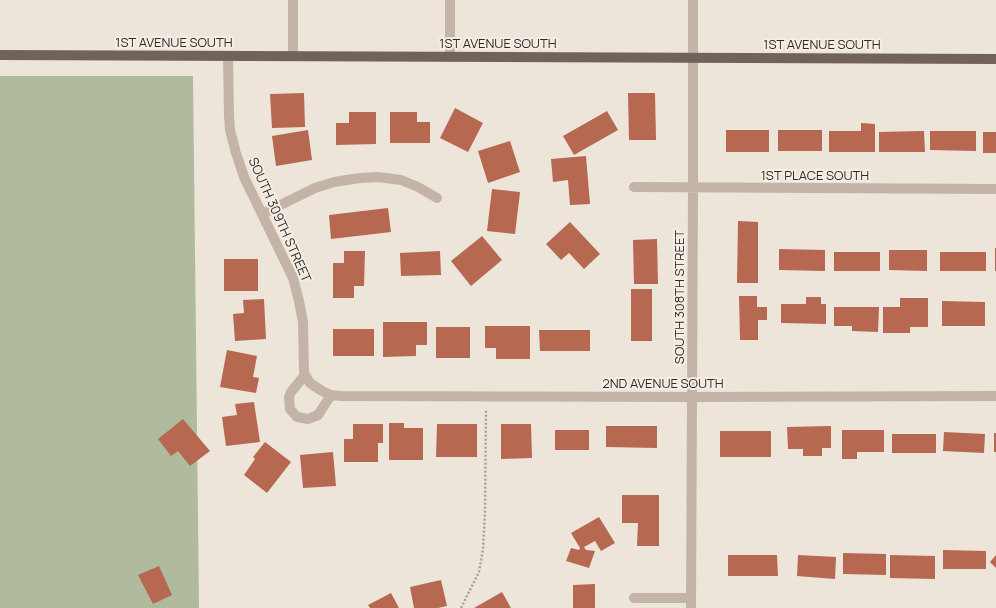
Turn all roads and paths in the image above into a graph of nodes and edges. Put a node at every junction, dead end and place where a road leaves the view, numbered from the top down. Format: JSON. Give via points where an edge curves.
{"nodes":[{"id":1,"x":294,"y":0,"type":"edge"},
{"id":2,"x":450,"y":0,"type":"edge"},
{"id":3,"x":693,"y":0,"type":"edge"},
{"id":4,"x":0,"y":55,"type":"edge"},
{"id":5,"x":228,"y":56,"type":"junction"},
{"id":6,"x":294,"y":56,"type":"junction"},
{"id":7,"x":450,"y":57,"type":"junction"},
{"id":8,"x":693,"y":58,"type":"junction"},
{"id":9,"x":996,"y":59,"type":"edge"},
{"id":10,"x":634,"y":187,"type":"dead end"},
{"id":11,"x":693,"y":188,"type":"junction"},
{"id":12,"x":996,"y":189,"type":"edge"},
{"id":13,"x":437,"y":198,"type":"dead end"},
{"id":14,"x":262,"y":214,"type":"junction"},
{"id":15,"x":305,"y":375,"type":"junction"},
{"id":16,"x":331,"y":395,"type":"junction"},
{"id":17,"x":486,"y":396,"type":"junction"},
{"id":18,"x":996,"y":396,"type":"edge"},
{"id":19,"x":692,"y":397,"type":"junction"},
{"id":20,"x":634,"y":598,"type":"dead end"},
{"id":21,"x":691,"y":603,"type":"edge"},
{"id":22,"x":461,"y":608,"type":"edge"}],
"edges":[{"from":1,"to":6,"type":"street"},
{"from":2,"to":7,"type":"street"},
{"from":3,"to":8,"type":"street","name":"SOUTH 308TH STREET"},
{"from":4,"to":5,"type":"main road","name":"1ST AVENUE SOUTH"},
{"from":5,"to":6,"type":"main road","name":"1ST AVENUE SOUTH"},
{"from":5,"to":14,"type":"street","name":"SOUTH 309TH STREET","via":[[229,116],[233,142],[242,171]]},
{"from":6,"to":7,"type":"main road","name":"1ST AVENUE SOUTH"},
{"from":7,"to":8,"type":"main road","name":"1ST AVENUE SOUTH"},
{"from":8,"to":9,"type":"main road","name":"1ST AVENUE SOUTH"},
{"from":8,"to":11,"type":"street","name":"SOUTH 308TH STREET"},
{"from":10,"to":11,"type":"street","name":"1ST PLACE SOUTH"},
{"from":11,"to":12,"type":"street","name":"1ST PLACE SOUTH"},
{"from":11,"to":19,"type":"street","name":"SOUTH 308TH STREET"},
{"from":13,"to":14,"type":"street","via":[[401,180],[360,178],[315,188]]},
{"from":14,"to":15,"type":"street","name":"SOUTH 309TH STREET","via":[[288,266],[296,290],[303,322]]},
{"from":15,"to":16,"type":"street","name":"2ND AVENUE SOUTH","via":[[317,389]]},
{"from":15,"to":16,"type":"street","via":[[291,392],[288,403],[297,417],[308,419],[318,415]]},
{"from":16,"to":17,"type":"street","name":"2ND AVENUE SOUTH"},
{"from":17,"to":19,"type":"street","name":"2ND AVENUE SOUTH"},
{"from":17,"to":22,"type":"path","via":[[484,543],[478,572]]},
{"from":18,"to":19,"type":"street","name":"2ND AVENUE SOUTH"},
{"from":19,"to":21,"type":"street","name":"SOUTH 308TH STREET"},
{"from":20,"to":21,"type":"street"}]}
